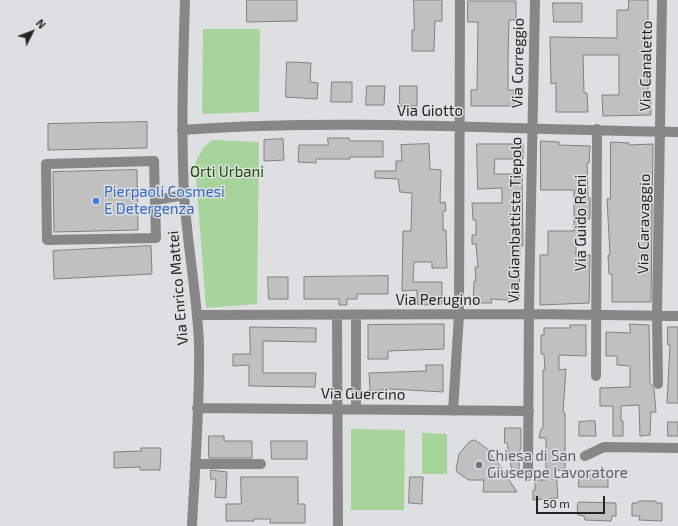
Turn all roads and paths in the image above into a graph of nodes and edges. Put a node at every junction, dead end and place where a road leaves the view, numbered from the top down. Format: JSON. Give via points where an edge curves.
{"nodes":[{"id":1,"x":185,"y":0,"type":"edge"},
{"id":2,"x":460,"y":0,"type":"edge"},
{"id":3,"x":535,"y":0,"type":"edge"},
{"id":4,"x":662,"y":0,"type":"edge"},
{"id":5,"x":460,"y":126,"type":"junction"},
{"id":6,"x":532,"y":127,"type":"junction"},
{"id":7,"x":596,"y":129,"type":"junction"},
{"id":8,"x":182,"y":130,"type":"junction"},
{"id":9,"x":660,"y":132,"type":"junction"},
{"id":10,"x":678,"y":132,"type":"edge"},
{"id":11,"x":184,"y":195,"type":"junction"},
{"id":12,"x":155,"y":200,"type":"junction"},
{"id":13,"x":529,"y":314,"type":"junction"},
{"id":14,"x":198,"y":315,"type":"junction"},
{"id":15,"x":337,"y":315,"type":"junction"},
{"id":16,"x":356,"y":315,"type":"junction"},
{"id":17,"x":459,"y":315,"type":"junction"},
{"id":18,"x":595,"y":316,"type":"junction"},
{"id":19,"x":657,"y":316,"type":"junction"},
{"id":20,"x":678,"y":316,"type":"edge"},
{"id":21,"x":596,"y":376,"type":"dead end"},
{"id":22,"x":658,"y":384,"type":"dead end"},
{"id":23,"x":197,"y":408,"type":"junction"},
{"id":24,"x":337,"y":408,"type":"junction"},
{"id":25,"x":356,"y":409,"type":"junction"},
{"id":26,"x":453,"y":411,"type":"junction"},
{"id":27,"x":529,"y":411,"type":"junction"},
{"id":28,"x":678,"y":448,"type":"edge"},
{"id":29,"x":585,"y":456,"type":"dead end"},
{"id":30,"x":195,"y":464,"type":"junction"},
{"id":31,"x":261,"y":464,"type":"dead end"},
{"id":32,"x":528,"y":476,"type":"dead end"},
{"id":33,"x":192,"y":526,"type":"edge"},
{"id":34,"x":338,"y":526,"type":"edge"}],
"edges":[{"from":1,"to":8,"type":"street","name":"Via Enrico Mattei"},
{"from":2,"to":5,"type":"street"},
{"from":3,"to":6,"type":"street","name":"Via Correggio"},
{"from":4,"to":9,"type":"street","name":"Via Canaletto"},
{"from":5,"to":6,"type":"street","name":"Via Giotto"},
{"from":5,"to":8,"type":"street","name":"Via Giotto","via":[[250,125]]},
{"from":5,"to":17,"type":"street"},
{"from":6,"to":7,"type":"street","name":"Via Giotto"},
{"from":6,"to":13,"type":"street","name":"Via Giambattista Tiepolo"},
{"from":7,"to":9,"type":"street","name":"Via Giotto"},
{"from":7,"to":18,"type":"street","name":"Via Guido Reni"},
{"from":8,"to":11,"type":"street","name":"Via Enrico Mattei"},
{"from":9,"to":10,"type":"street","name":"Via Giotto"},
{"from":9,"to":19,"type":"street","name":"Via Caravaggio"},
{"from":11,"to":12,"type":"street"},
{"from":11,"to":14,"type":"street","name":"Via Enrico Mattei"},
{"from":12,"to":12,"type":"street","via":[[154,161],[46,164],[47,240],[156,238]]},
{"from":13,"to":17,"type":"street","name":"Via Perugino"},
{"from":13,"to":18,"type":"street","name":"Via Perugino"},
{"from":13,"to":27,"type":"street","name":"Via Giambattista Tiepolo"},
{"from":14,"to":15,"type":"street","name":"Via Perugino"},
{"from":14,"to":23,"type":"street","name":"Via Enrico Mattei"},
{"from":15,"to":16,"type":"street","name":"Via Perugino"},
{"from":15,"to":24,"type":"street"},
{"from":16,"to":17,"type":"street","name":"Via Perugino"},
{"from":16,"to":25,"type":"street"},
{"from":17,"to":26,"type":"street"},
{"from":18,"to":19,"type":"street","name":"Via Perugino"},
{"from":18,"to":21,"type":"street","name":"Via Guido Reni"},
{"from":19,"to":20,"type":"street","name":"Via Perugino"},
{"from":19,"to":22,"type":"street","name":"Via Caravaggio"},
{"from":23,"to":24,"type":"street","name":"Via Guercino"},
{"from":23,"to":30,"type":"street","name":"Via Enrico Mattei"},
{"from":24,"to":25,"type":"street","name":"Via Guercino"},
{"from":24,"to":34,"type":"street"},
{"from":25,"to":26,"type":"street","name":"Via Guercino"},
{"from":26,"to":27,"type":"street","name":"Via Guercino"},
{"from":27,"to":32,"type":"street","name":"Via Giambattista Tiepolo"},
{"from":28,"to":29,"type":"street","via":[[604,447]]},
{"from":30,"to":31,"type":"street"},
{"from":30,"to":33,"type":"street","name":"Via Enrico Mattei"}]}
